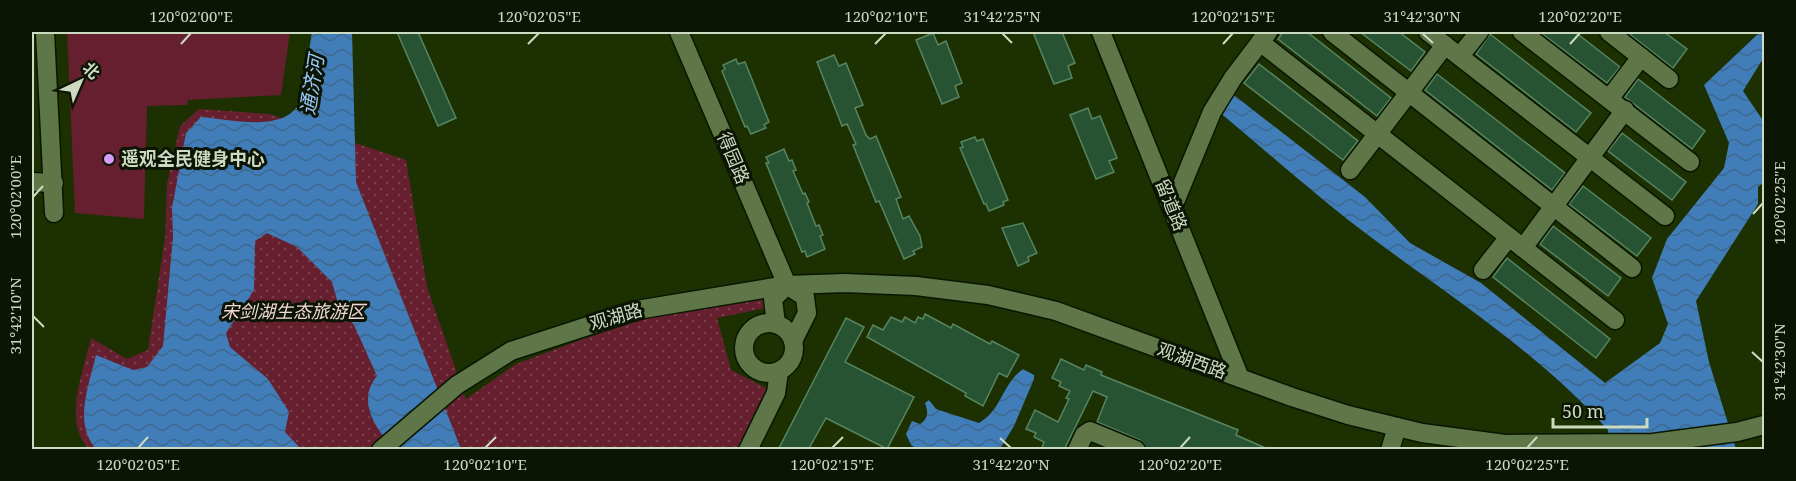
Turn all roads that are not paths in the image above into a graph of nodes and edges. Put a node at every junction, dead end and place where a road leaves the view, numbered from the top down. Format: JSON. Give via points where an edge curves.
{"nodes":[{"id":1,"x":45,"y":32,"type":"edge"},
{"id":2,"x":679,"y":32,"type":"edge"},
{"id":3,"x":1101,"y":32,"type":"edge"},
{"id":4,"x":1332,"y":32,"type":"edge"},
{"id":5,"x":1428,"y":32,"type":"edge"},
{"id":6,"x":1479,"y":32,"type":"edge"},
{"id":7,"x":1522,"y":32,"type":"edge"},
{"id":8,"x":1609,"y":32,"type":"edge"},
{"id":9,"x":1264,"y":37,"type":"edge"},
{"id":10,"x":1445,"y":45,"type":"junction"},
{"id":11,"x":1460,"y":56,"type":"junction"},
{"id":12,"x":1641,"y":57,"type":"junction"},
{"id":13,"x":1669,"y":79,"type":"dead end"},
{"id":14,"x":1409,"y":93,"type":"junction"},
{"id":15,"x":1609,"y":99,"type":"junction"},
{"id":16,"x":1625,"y":110,"type":"junction"},
{"id":17,"x":1377,"y":134,"type":"junction"},
{"id":18,"x":1590,"y":158,"type":"junction"},
{"id":19,"x":1690,"y":162,"type":"dead end"},
{"id":20,"x":1350,"y":170,"type":"dead end"},
{"id":21,"x":32,"y":182,"type":"edge"},
{"id":22,"x":54,"y":183,"type":"junction"},
{"id":23,"x":1553,"y":207,"type":"junction"},
{"id":24,"x":1172,"y":209,"type":"junction"},
{"id":25,"x":54,"y":213,"type":"dead end"},
{"id":26,"x":1665,"y":216,"type":"dead end"},
{"id":27,"x":1516,"y":242,"type":"junction"},
{"id":28,"x":1632,"y":268,"type":"dead end"},
{"id":29,"x":1483,"y":270,"type":"dead end"},
{"id":30,"x":787,"y":285,"type":"junction"},
{"id":31,"x":1616,"y":320,"type":"dead end"},
{"id":32,"x":776,"y":324,"type":"junction"},
{"id":33,"x":793,"y":341,"type":"junction"},
{"id":34,"x":779,"y":371,"type":"junction"},
{"id":35,"x":1240,"y":378,"type":"junction"},
{"id":36,"x":1764,"y":425,"type":"edge"},
{"id":37,"x":1397,"y":427,"type":"junction"},
{"id":38,"x":381,"y":450,"type":"edge"},
{"id":39,"x":748,"y":450,"type":"edge"},
{"id":40,"x":1077,"y":450,"type":"edge"},
{"id":41,"x":1136,"y":450,"type":"edge"},
{"id":42,"x":1390,"y":450,"type":"edge"}],
"edges":[{"from":1,"to":22,"type":"street"},
{"from":2,"to":30,"type":"street","name":"得园路"},
{"from":3,"to":24,"type":"street","name":"留道路"},
{"from":4,"to":14,"type":"street"},
{"from":5,"to":10,"type":"street"},
{"from":6,"to":11,"type":"street"},
{"from":7,"to":15,"type":"street"},
{"from":8,"to":12,"type":"street"},
{"from":9,"to":17,"type":"street"},
{"from":9,"to":24,"type":"street","via":[[1212,112]]},
{"from":10,"to":11,"type":"street"},
{"from":10,"to":14,"type":"street"},
{"from":11,"to":18,"type":"street"},
{"from":12,"to":13,"type":"street"},
{"from":12,"to":15,"type":"street"},
{"from":14,"to":17,"type":"street"},
{"from":14,"to":23,"type":"street"},
{"from":15,"to":16,"type":"street"},
{"from":16,"to":18,"type":"street"},
{"from":16,"to":19,"type":"street"},
{"from":17,"to":20,"type":"street"},
{"from":17,"to":27,"type":"street"},
{"from":18,"to":23,"type":"street"},
{"from":18,"to":26,"type":"street"},
{"from":21,"to":22,"type":"street"},
{"from":22,"to":25,"type":"street"},
{"from":23,"to":27,"type":"street"},
{"from":23,"to":28,"type":"street"},
{"from":24,"to":35,"type":"street","name":"留道路"},
{"from":27,"to":29,"type":"street"},
{"from":27,"to":31,"type":"street"},
{"from":30,"to":32,"type":"street","via":[[773,299]]},
{"from":30,"to":33,"type":"street","via":[[805,297],[807,313]]},
{"from":30,"to":35,"type":"street","name":"观湖西路","via":[[916,286],[988,295],[1056,311]]},
{"from":30,"to":38,"type":"street","name":"观湖路","via":[[627,313],[511,351],[457,385]]},
{"from":32,"to":33,"type":"street"},
{"from":32,"to":34,"type":"street","via":[[753,329],[744,350],[757,370]]},
{"from":33,"to":34,"type":"street","via":[[792,357]]},
{"from":34,"to":39,"type":"street","via":[[776,393]]},
{"from":35,"to":37,"type":"street","name":"观湖西路","via":[[1348,415]]},
{"from":36,"to":37,"type":"street","name":"观湖西路","via":[[1653,442],[1505,444]]},
{"from":37,"to":42,"type":"street"},
{"from":40,"to":41,"type":"street","via":[[1090,431]]}]}
